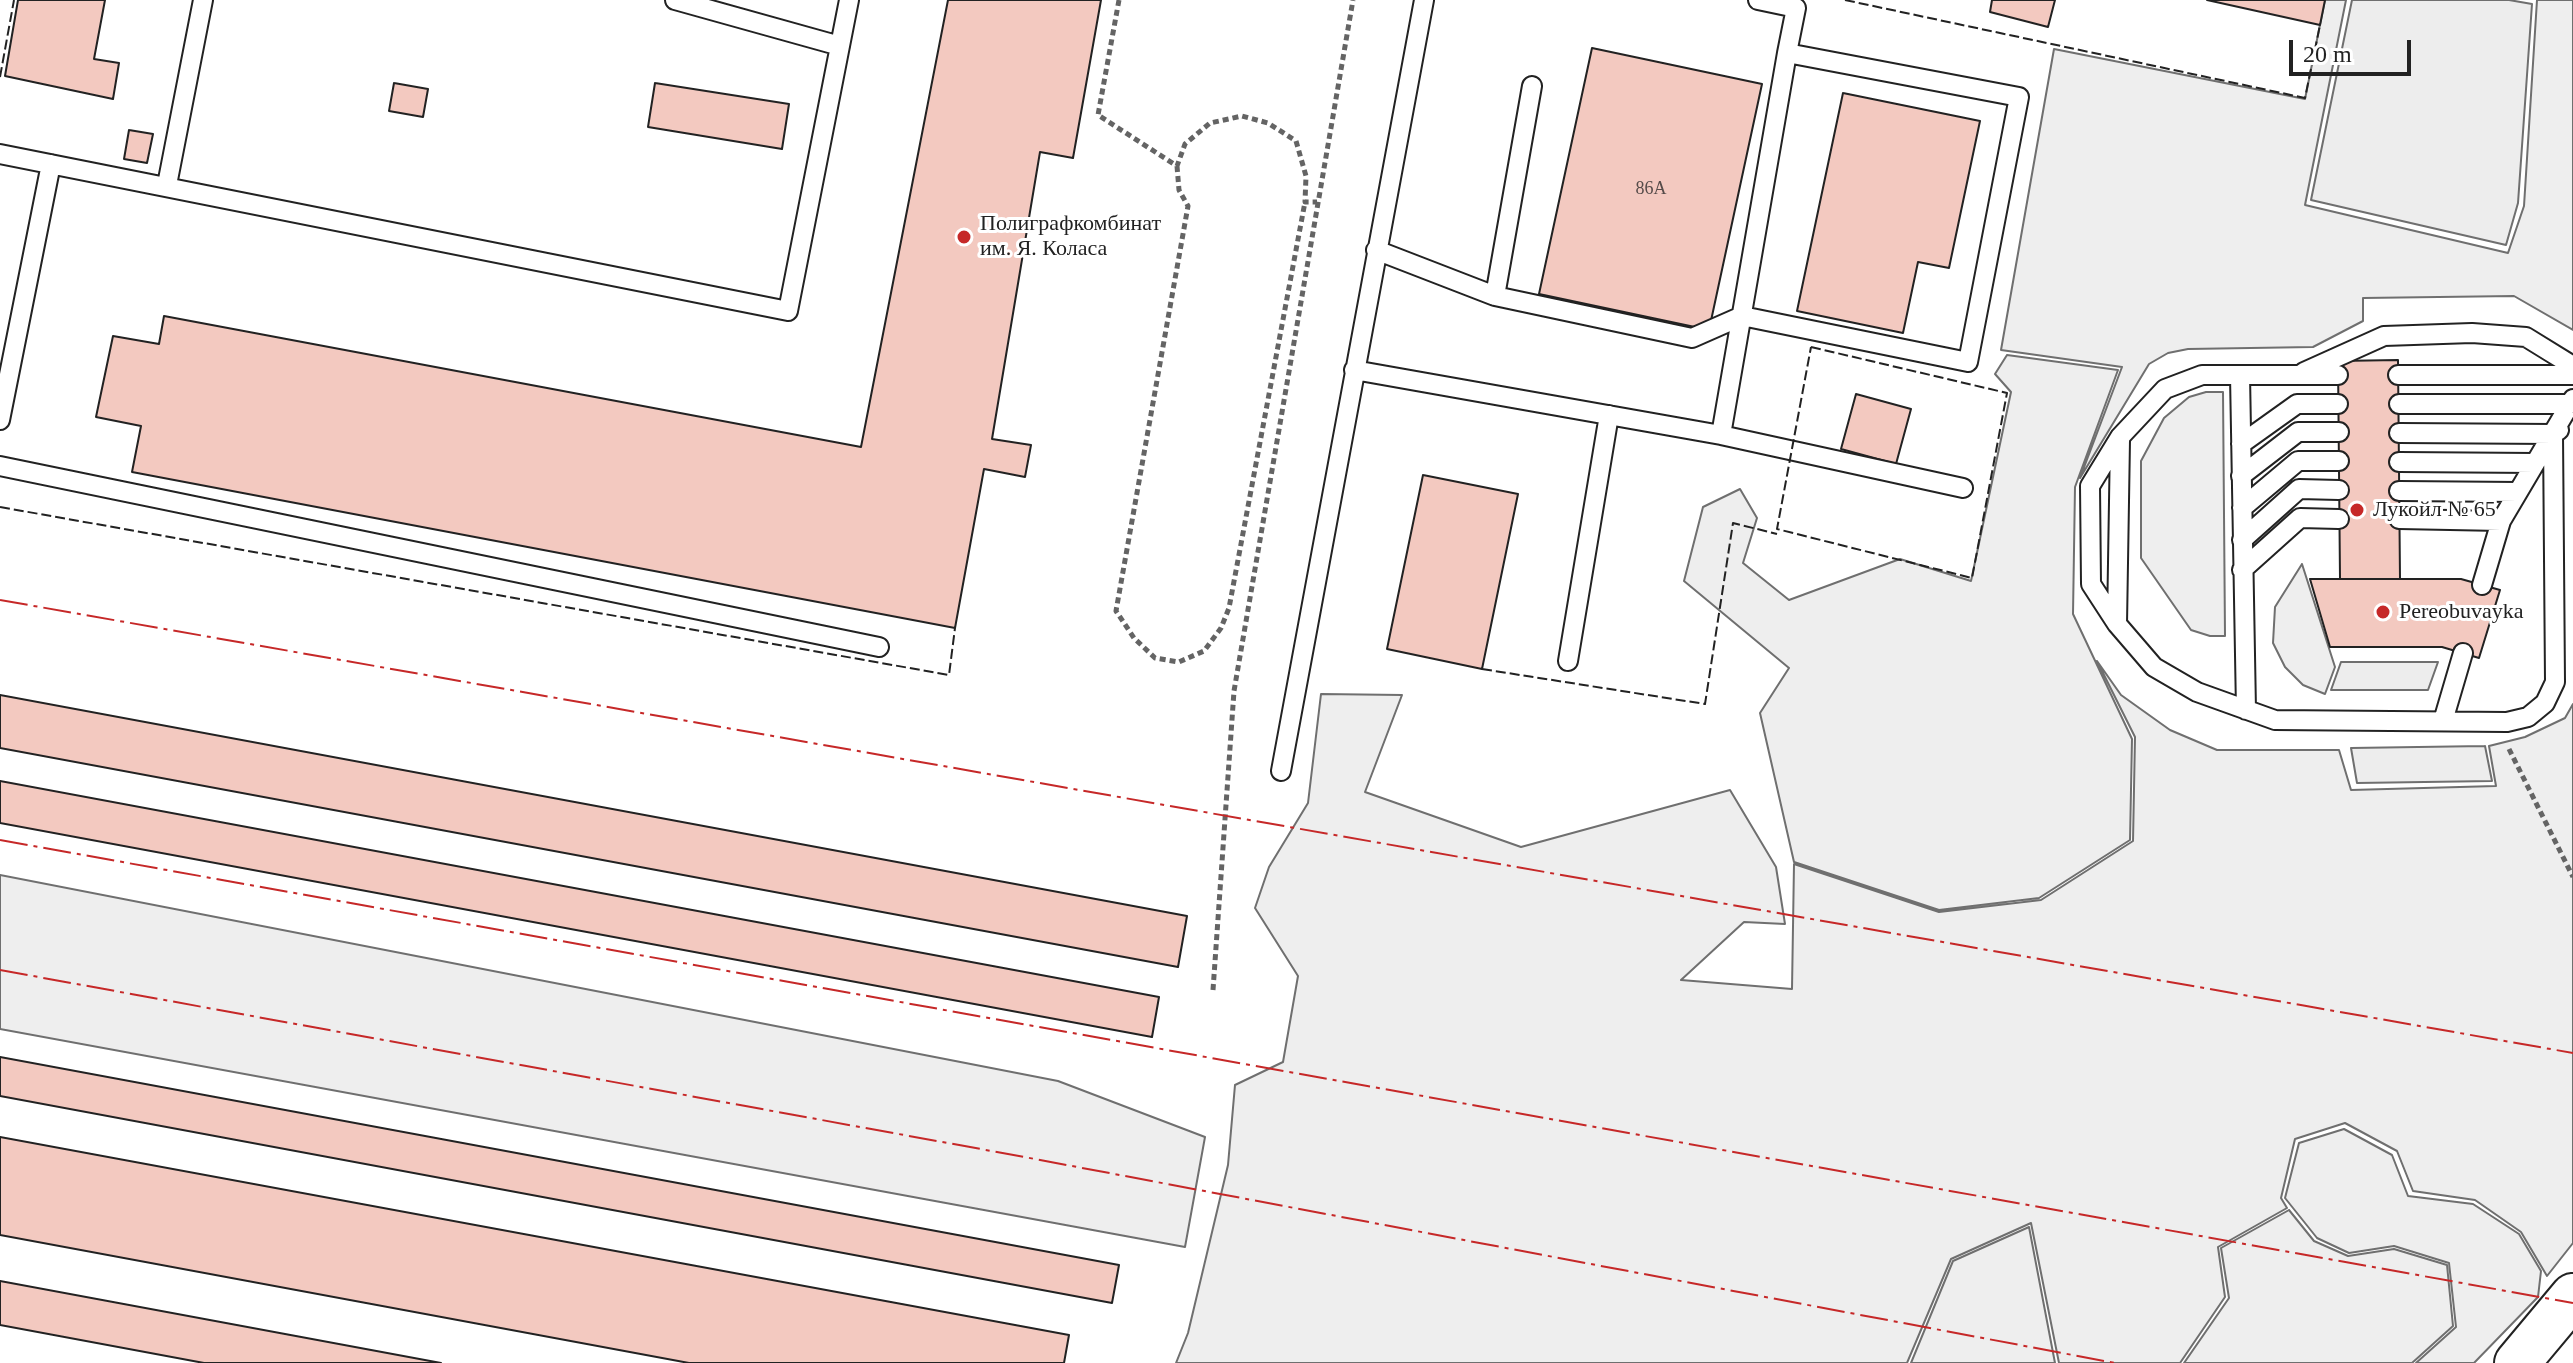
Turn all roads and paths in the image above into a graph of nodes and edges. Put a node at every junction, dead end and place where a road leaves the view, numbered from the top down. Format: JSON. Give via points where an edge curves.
{"nodes":[{"id":1,"x":203,"y":0,"type":"edge"},
{"id":2,"x":675,"y":0,"type":"edge"},
{"id":3,"x":849,"y":0,"type":"edge"},
{"id":4,"x":1119,"y":0,"type":"edge"},
{"id":5,"x":1353,"y":0,"type":"edge"},
{"id":6,"x":1424,"y":0,"type":"edge"},
{"id":7,"x":1758,"y":0,"type":"edge"},
{"id":8,"x":840,"y":46,"type":"junction"},
{"id":9,"x":1787,"y":53,"type":"junction"},
{"id":10,"x":1532,"y":86,"type":"dead end"},
{"id":11,"x":0,"y":154,"type":"edge"},
{"id":12,"x":51,"y":164,"type":"junction"},
{"id":13,"x":1177,"y":166,"type":"junction"},
{"id":14,"x":167,"y":185,"type":"junction"},
{"id":15,"x":1305,"y":202,"type":"junction"},
{"id":16,"x":1317,"y":202,"type":"junction"},
{"id":17,"x":1376,"y":250,"type":"junction"},
{"id":18,"x":1495,"y":296,"type":"junction"},
{"id":19,"x":1742,"y":316,"type":"junction"},
{"id":20,"x":2573,"y":366,"type":"edge"},
{"id":21,"x":1354,"y":370,"type":"junction"},
{"id":22,"x":2240,"y":375,"type":"junction"},
{"id":23,"x":2297,"y":375,"type":"junction"},
{"id":24,"x":2338,"y":375,"type":"dead end"},
{"id":25,"x":2398,"y":375,"type":"dead end"},
{"id":26,"x":2573,"y":375,"type":"edge"},
{"id":27,"x":2338,"y":404,"type":"dead end"},
{"id":28,"x":2399,"y":404,"type":"dead end"},
{"id":29,"x":2572,"y":408,"type":"edge"},
{"id":30,"x":1609,"y":415,"type":"junction"},
{"id":31,"x":0,"y":420,"type":"edge"},
{"id":32,"x":2339,"y":432,"type":"dead end"},
{"id":33,"x":2399,"y":433,"type":"dead end"},
{"id":34,"x":2553,"y":434,"type":"junction"},
{"id":35,"x":1721,"y":435,"type":"junction"},
{"id":36,"x":2120,"y":437,"type":"junction"},
{"id":37,"x":2241,"y":444,"type":"junction"},
{"id":38,"x":2339,"y":461,"type":"dead end"},
{"id":39,"x":2399,"y":462,"type":"dead end"},
{"id":40,"x":2535,"y":463,"type":"junction"},
{"id":41,"x":0,"y":466,"type":"edge"},
{"id":42,"x":2241,"y":476,"type":"junction"},
{"id":43,"x":1963,"y":488,"type":"dead end"},
{"id":44,"x":2339,"y":490,"type":"dead end"},
{"id":45,"x":2399,"y":491,"type":"dead end"},
{"id":46,"x":2518,"y":492,"type":"junction"},
{"id":47,"x":2242,"y":508,"type":"junction"},
{"id":48,"x":2339,"y":519,"type":"dead end"},
{"id":49,"x":2399,"y":519,"type":"dead end"},
{"id":50,"x":2501,"y":521,"type":"junction"},
{"id":51,"x":2242,"y":540,"type":"junction"},
{"id":52,"x":2242,"y":570,"type":"junction"},
{"id":53,"x":2482,"y":585,"type":"dead end"},
{"id":54,"x":2117,"y":624,"type":"junction"},
{"id":55,"x":879,"y":647,"type":"dead end"},
{"id":56,"x":2463,"y":653,"type":"dead end"},
{"id":57,"x":1568,"y":661,"type":"dead end"},
{"id":58,"x":2246,"y":710,"type":"junction"},
{"id":59,"x":2443,"y":721,"type":"junction"},
{"id":60,"x":2498,"y":722,"type":"junction"},
{"id":61,"x":1281,"y":771,"type":"dead end"},
{"id":62,"x":2573,"y":877,"type":"edge"},
{"id":63,"x":1213,"y":990,"type":"dead end"},
{"id":64,"x":2573,"y":1296,"type":"edge"},
{"id":65,"x":2517,"y":1363,"type":"edge"}],
"edges":[{"from":1,"to":14,"type":"lane"},
{"from":2,"to":8,"type":"lane"},
{"from":3,"to":8,"type":"lane"},
{"from":4,"to":13,"type":"path","via":[[1098,115]]},
{"from":5,"to":16,"type":"path"},
{"from":6,"to":17,"type":"lane"},
{"from":7,"to":9,"type":"lane","via":[[1796,8]]},
{"from":8,"to":14,"type":"lane","via":[[788,311]]},
{"from":9,"to":19,"type":"lane"},
{"from":9,"to":19,"type":"lane","via":[[2019,97],[1968,362]]},
{"from":10,"to":18,"type":"lane"},
{"from":11,"to":12,"type":"lane"},
{"from":12,"to":14,"type":"lane"},
{"from":12,"to":31,"type":"lane"},
{"from":13,"to":15,"type":"path","via":[[1185,144],[1210,123],[1242,116],[1268,123],[1296,141],[1306,176]]},
{"from":13,"to":15,"type":"path","via":[[1179,190],[1188,206],[1116,611],[1155,658],[1179,662],[1204,651],[1229,608]]},
{"from":15,"to":16,"type":"path"},
{"from":16,"to":63,"type":"path","via":[[1234,691]]},
{"from":17,"to":18,"type":"lane"},
{"from":17,"to":21,"type":"lane"},
{"from":18,"to":19,"type":"lane","via":[[1692,338]]},
{"from":19,"to":35,"type":"lane"},
{"from":20,"to":23,"type":"lane","via":[[2526,337],[2472,333],[2384,336]]},
{"from":21,"to":30,"type":"lane"},
{"from":21,"to":61,"type":"lane"},
{"from":22,"to":23,"type":"lane"},
{"from":22,"to":36,"type":"lane","via":[[2202,375],[2165,389]]},
{"from":22,"to":37,"type":"lane"},
{"from":23,"to":24,"type":"lane"},
{"from":25,"to":26,"type":"lane"},
{"from":27,"to":37,"type":"lane","via":[[2297,404]]},
{"from":28,"to":29,"type":"lane"},
{"from":29,"to":34,"type":"lane"},
{"from":30,"to":35,"type":"lane"},
{"from":30,"to":57,"type":"lane"},
{"from":32,"to":42,"type":"lane","via":[[2298,432]]},
{"from":33,"to":34,"type":"lane"},
{"from":34,"to":40,"type":"lane"},
{"from":34,"to":60,"type":"lane","via":[[2555,682],[2545,703],[2528,717]]},
{"from":35,"to":43,"type":"lane"},
{"from":36,"to":54,"type":"lane"},
{"from":36,"to":54,"type":"lane","via":[[2090,486],[2091,584]]},
{"from":37,"to":42,"type":"lane"},
{"from":38,"to":47,"type":"lane","via":[[2298,461]]},
{"from":39,"to":40,"type":"lane"},
{"from":40,"to":46,"type":"lane"},
{"from":41,"to":55,"type":"lane"},
{"from":42,"to":47,"type":"lane"},
{"from":44,"to":51,"type":"lane","via":[[2299,489]]},
{"from":45,"to":46,"type":"lane"},
{"from":46,"to":50,"type":"lane"},
{"from":47,"to":51,"type":"lane"},
{"from":48,"to":52,"type":"lane","via":[[2300,518]]},
{"from":49,"to":50,"type":"lane"},
{"from":50,"to":53,"type":"lane"},
{"from":51,"to":52,"type":"lane"},
{"from":52,"to":58,"type":"lane"},
{"from":54,"to":58,"type":"lane","via":[[2154,667],[2197,692]]},
{"from":56,"to":59,"type":"lane"},
{"from":58,"to":59,"type":"lane","via":[[2275,720]]},
{"from":59,"to":60,"type":"lane"},
{"from":60,"to":62,"type":"path"},
{"from":64,"to":65,"type":"main road"}]}
